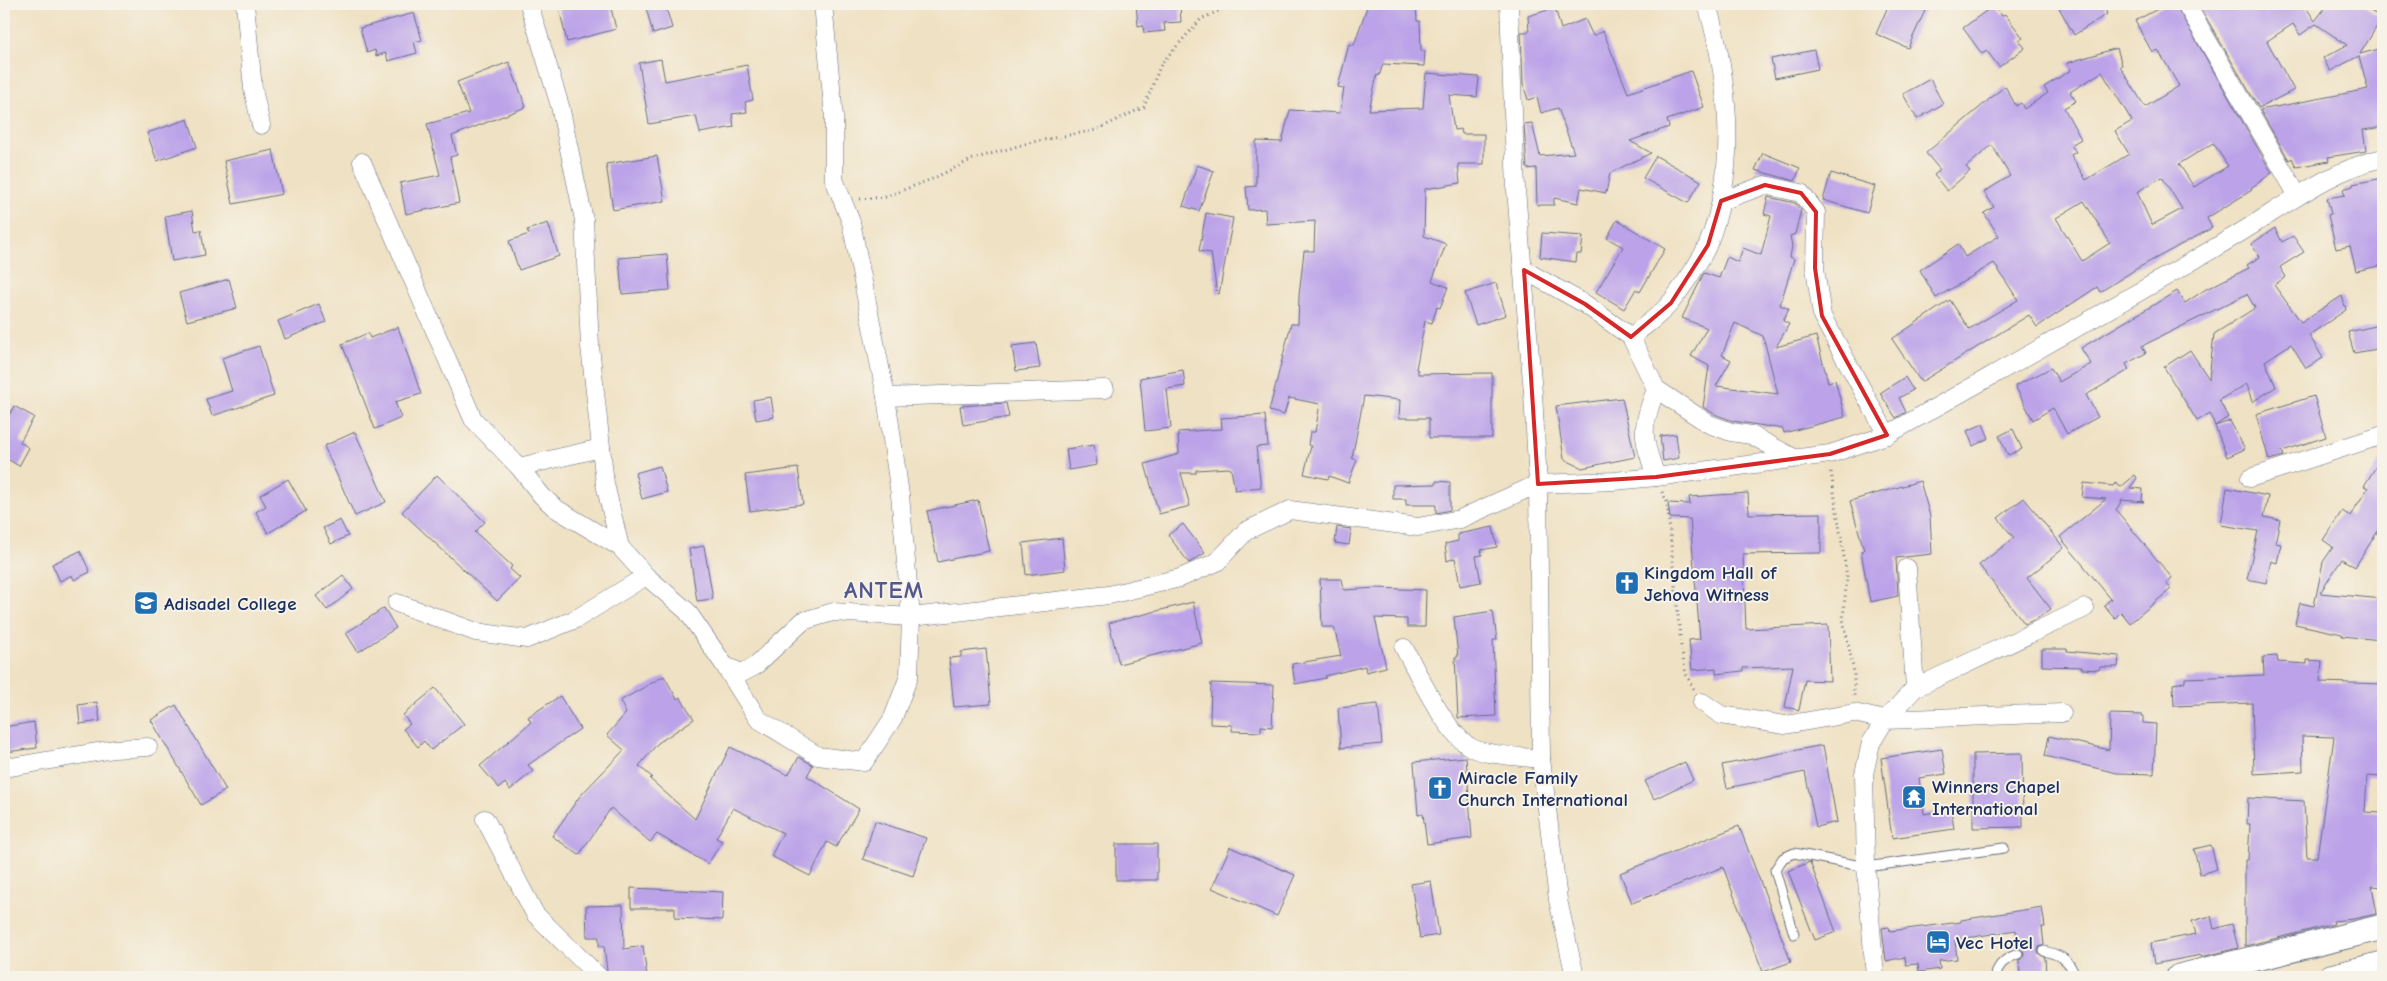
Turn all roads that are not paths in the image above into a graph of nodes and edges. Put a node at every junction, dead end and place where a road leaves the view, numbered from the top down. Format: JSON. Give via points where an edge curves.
{"nodes":[{"id":1,"x":245,"y":4,"type":"edge"},
{"id":2,"x":529,"y":4,"type":"edge"},
{"id":3,"x":823,"y":4,"type":"edge"},
{"id":4,"x":1508,"y":4,"type":"edge"},
{"id":5,"x":1707,"y":4,"type":"edge"},
{"id":6,"x":2186,"y":4,"type":"edge"},
{"id":7,"x":261,"y":126,"type":"dead end"},
{"id":8,"x":2383,"y":158,"type":"edge"},
{"id":9,"x":362,"y":162,"type":"dead end"},
{"id":10,"x":2298,"y":196,"type":"junction"},
{"id":11,"x":1721,"y":201,"type":"junction"},
{"id":12,"x":1524,"y":270,"type":"junction"},
{"id":13,"x":1632,"y":337,"type":"junction"},
{"id":14,"x":1656,"y":389,"type":"junction"},
{"id":15,"x":1104,"y":390,"type":"dead end"},
{"id":16,"x":886,"y":396,"type":"junction"},
{"id":17,"x":2383,"y":434,"type":"edge"},
{"id":18,"x":1887,"y":435,"type":"junction"},
{"id":19,"x":601,"y":448,"type":"junction"},
{"id":20,"x":1794,"y":458,"type":"junction"},
{"id":21,"x":518,"y":467,"type":"junction"},
{"id":22,"x":1656,"y":477,"type":"junction"},
{"id":23,"x":2250,"y":478,"type":"dead end"},
{"id":24,"x":1538,"y":484,"type":"junction"},
{"id":25,"x":620,"y":547,"type":"junction"},
{"id":26,"x":1907,"y":568,"type":"dead end"},
{"id":27,"x":646,"y":576,"type":"junction"},
{"id":28,"x":397,"y":603,"type":"dead end"},
{"id":29,"x":2085,"y":608,"type":"dead end"},
{"id":30,"x":911,"y":617,"type":"junction"},
{"id":31,"x":1404,"y":648,"type":"dead end"},
{"id":32,"x":725,"y":666,"type":"junction"},
{"id":33,"x":1916,"y":688,"type":"junction"},
{"id":34,"x":1702,"y":702,"type":"road end"},
{"id":35,"x":2062,"y":714,"type":"dead end"},
{"id":36,"x":1885,"y":720,"type":"junction"},
{"id":37,"x":148,"y":747,"type":"dead end"},
{"id":38,"x":1540,"y":759,"type":"junction"},
{"id":39,"x":4,"y":763,"type":"edge"},
{"id":40,"x":485,"y":819,"type":"dead end"},
{"id":41,"x":2004,"y":848,"type":"dead end"},
{"id":42,"x":1866,"y":867,"type":"junction"},
{"id":43,"x":2383,"y":926,"type":"edge"},
{"id":44,"x":1794,"y":934,"type":"dead end"},
{"id":45,"x":2044,"y":951,"type":"dead end"},
{"id":46,"x":2018,"y":954,"type":"dead end"},
{"id":47,"x":2383,"y":964,"type":"edge"},
{"id":48,"x":599,"y":977,"type":"edge"},
{"id":49,"x":1575,"y":977,"type":"edge"},
{"id":50,"x":1875,"y":977,"type":"edge"},
{"id":51,"x":1996,"y":977,"type":"edge"},
{"id":52,"x":2075,"y":977,"type":"edge"},
{"id":53,"x":2179,"y":977,"type":"edge"},
{"id":54,"x":2332,"y":977,"type":"edge"}],
"edges":[{"from":1,"to":7,"type":"street","via":[[253,89]]},
{"from":2,"to":19,"type":"street","via":[[560,106],[584,220],[590,346]]},
{"from":3,"to":16,"type":"street","via":[[834,117],[834,179],[851,222]]},
{"from":4,"to":12,"type":"street","via":[[1516,190]]},
{"from":5,"to":11,"type":"street","via":[[1719,52],[1728,114]]},
{"from":6,"to":10,"type":"street"},
{"from":8,"to":10,"type":"street","via":[[2362,163]]},
{"from":9,"to":21,"type":"street","via":[[473,419]]},
{"from":10,"to":18,"type":"street","via":[[2235,237]]},
{"from":11,"to":13,"type":"street","via":[[1708,245],[1671,303]]},
{"from":11,"to":18,"type":"street","via":[[1765,185],[1801,193],[1816,212],[1815,268],[1822,316]]},
{"from":12,"to":13,"type":"street","via":[[1584,304]]},
{"from":12,"to":24,"type":"street"},
{"from":13,"to":14,"type":"street"},
{"from":14,"to":20,"type":"street","via":[[1709,424],[1750,435]]},
{"from":14,"to":22,"type":"street","via":[[1643,430]]},
{"from":15,"to":16,"type":"street"},
{"from":16,"to":30,"type":"street","via":[[900,495]]},
{"from":17,"to":23,"type":"street"},
{"from":18,"to":20,"type":"street","via":[[1830,454]]},
{"from":19,"to":21,"type":"street"},
{"from":19,"to":25,"type":"street","via":[[604,484]]},
{"from":20,"to":22,"type":"street"},
{"from":21,"to":25,"type":"street","via":[[555,508]]},
{"from":22,"to":24,"type":"street"},
{"from":24,"to":30,"type":"street","via":[[1460,519],[1418,527],[1290,510],[1246,531],[1217,562],[1180,578],[1109,595]]},
{"from":24,"to":38,"type":"street"},
{"from":25,"to":27,"type":"street"},
{"from":26,"to":33,"type":"street"},
{"from":27,"to":28,"type":"street","via":[[576,619],[526,638],[476,632]]},
{"from":27,"to":32,"type":"street","via":[[686,611]]},
{"from":29,"to":33,"type":"street"},
{"from":30,"to":32,"type":"street","via":[[833,612],[803,621],[755,666],[742,673]]},
{"from":30,"to":32,"type":"street","via":[[909,676],[893,718],[864,762],[818,756],[758,719]]},
{"from":31,"to":38,"type":"street","via":[[1447,723],[1462,741],[1474,750]]},
{"from":33,"to":36,"type":"street"},
{"from":34,"to":36,"type":"street","via":[[1721,715],[1785,725],[1854,713]]},
{"from":35,"to":36,"type":"street"},
{"from":36,"to":42,"type":"street","via":[[1871,743],[1864,774]]},
{"from":37,"to":39,"type":"street","via":[[114,749],[11,767]]},
{"from":38,"to":49,"type":"street","via":[[1558,900]]},
{"from":40,"to":48,"type":"street","via":[[535,914]]},
{"from":41,"to":42,"type":"lane"},
{"from":42,"to":44,"type":"lane","via":[[1794,852],[1783,858],[1775,870]]},
{"from":42,"to":50,"type":"street"},
{"from":43,"to":53,"type":"street"},
{"from":45,"to":52,"type":"lane","via":[[2061,955],[2072,966]]},
{"from":46,"to":51,"type":"lane","via":[[2009,957],[1996,971]]},
{"from":47,"to":54,"type":"street"}]}
